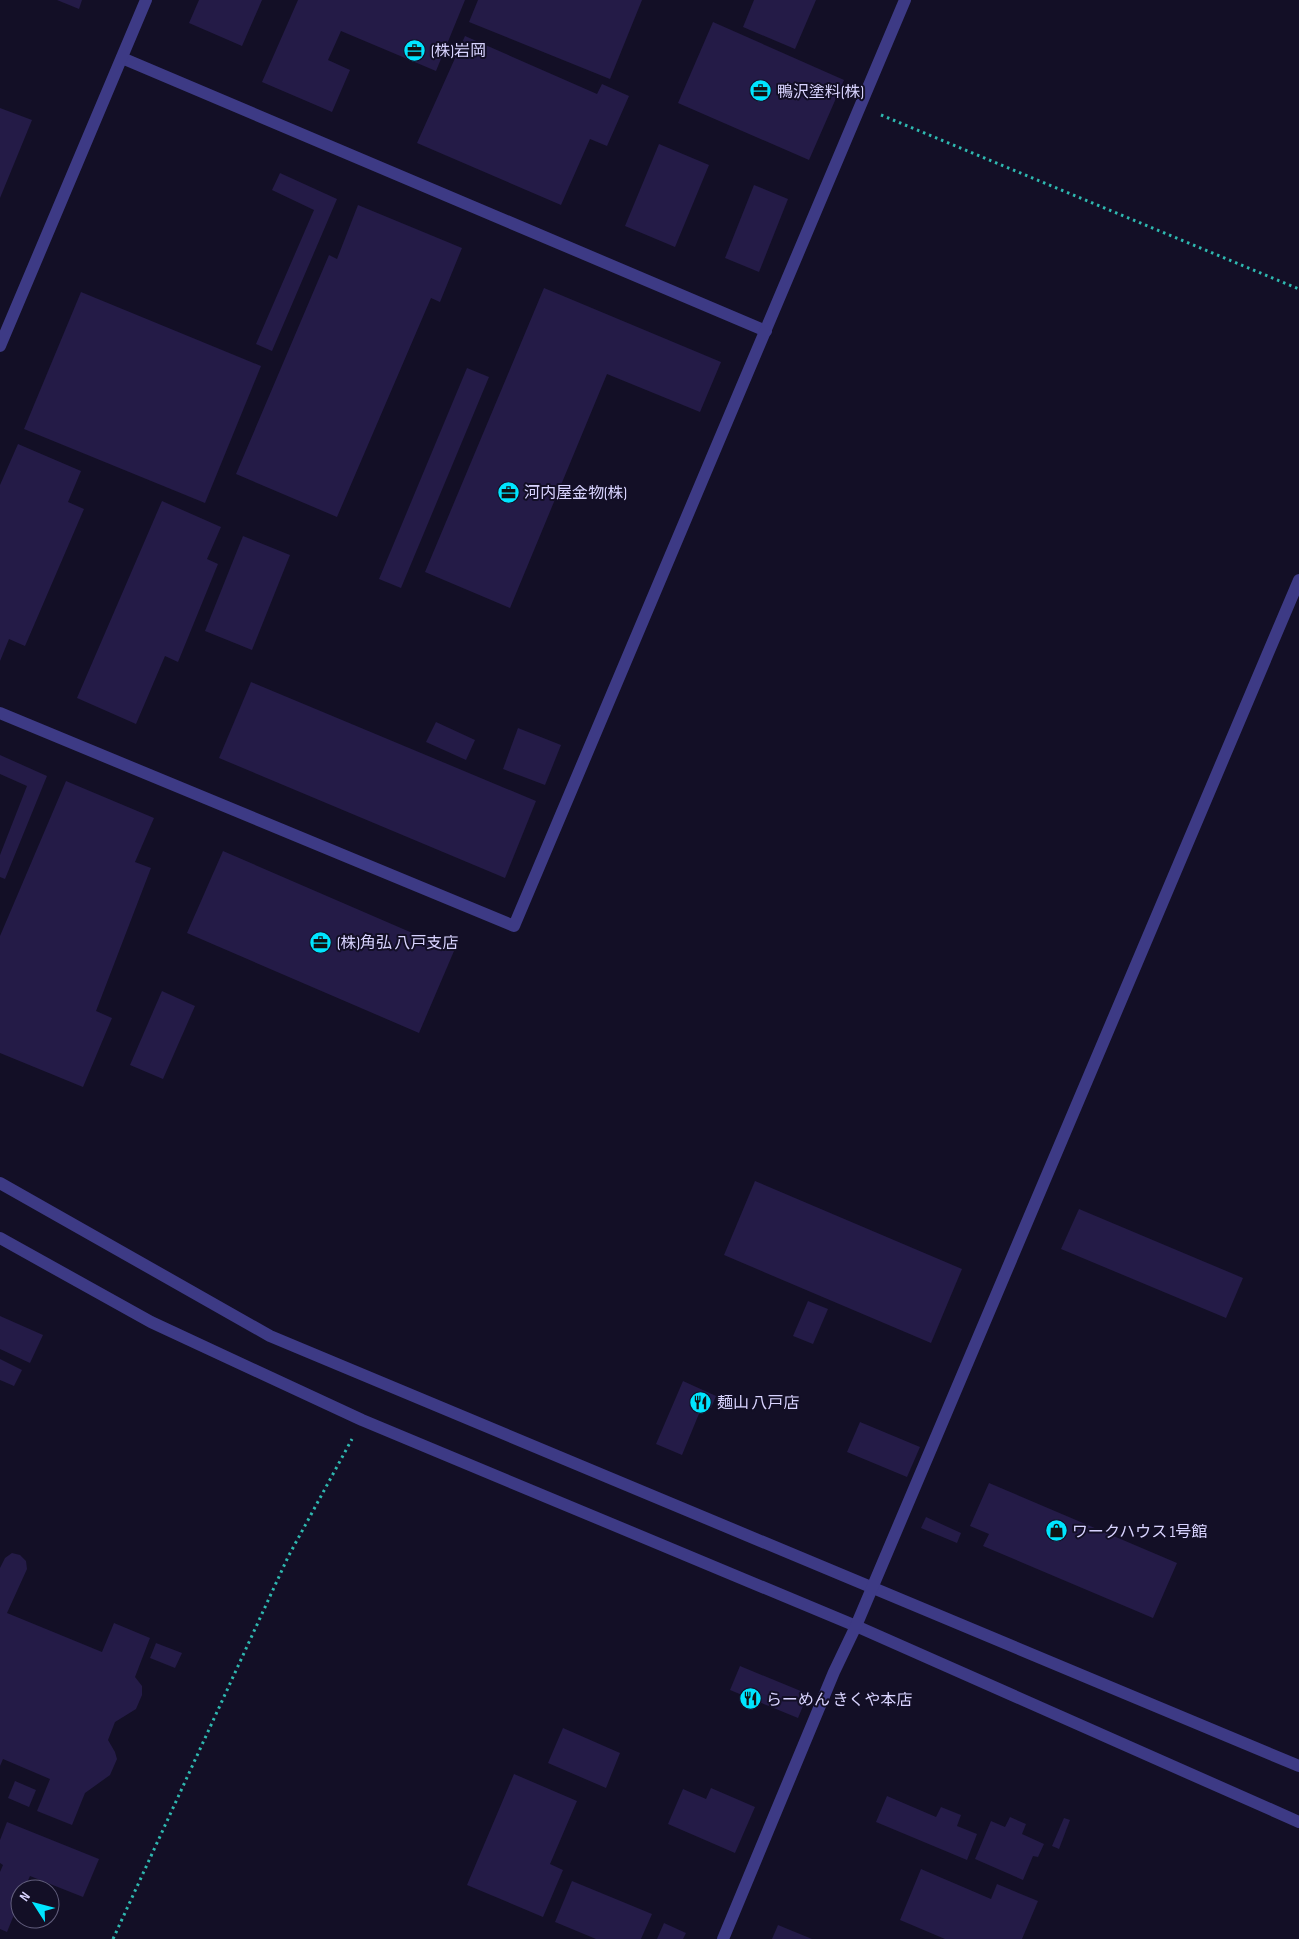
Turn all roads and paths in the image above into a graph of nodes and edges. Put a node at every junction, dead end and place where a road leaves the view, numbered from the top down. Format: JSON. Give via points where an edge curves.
{"nodes":[{"id":1,"x":146,"y":0,"type":"edge"},
{"id":2,"x":905,"y":0,"type":"edge"},
{"id":3,"x":122,"y":58,"type":"junction"},
{"id":4,"x":860,"y":106,"type":"junction"},
{"id":5,"x":1299,"y":289,"type":"edge"},
{"id":6,"x":766,"y":331,"type":"junction"},
{"id":7,"x":0,"y":346,"type":"edge"},
{"id":8,"x":1299,"y":580,"type":"edge"},
{"id":9,"x":0,"y":713,"type":"edge"},
{"id":10,"x":0,"y":1184,"type":"edge"},
{"id":11,"x":0,"y":1238,"type":"edge"},
{"id":12,"x":362,"y":1420,"type":"junction"},
{"id":13,"x":870,"y":1589,"type":"junction"},
{"id":14,"x":856,"y":1626,"type":"junction"},
{"id":15,"x":1299,"y":1766,"type":"edge"},
{"id":16,"x":1299,"y":1822,"type":"edge"},
{"id":17,"x":113,"y":1939,"type":"edge"},
{"id":18,"x":723,"y":1939,"type":"edge"}],
"edges":[{"from":1,"to":3,"type":"street"},
{"from":2,"to":4,"type":"street"},
{"from":3,"to":6,"type":"street"},
{"from":3,"to":7,"type":"street"},
{"from":4,"to":5,"type":"path"},
{"from":4,"to":6,"type":"street"},
{"from":6,"to":9,"type":"street","via":[[514,926]]},
{"from":8,"to":13,"type":"street"},
{"from":10,"to":13,"type":"street","via":[[270,1336]]},
{"from":11,"to":12,"type":"street","via":[[151,1322]]},
{"from":12,"to":14,"type":"street"},
{"from":12,"to":17,"type":"path","via":[[288,1557]]},
{"from":13,"to":14,"type":"street"},
{"from":13,"to":15,"type":"street"},
{"from":14,"to":16,"type":"street"},
{"from":14,"to":18,"type":"street"}]}
